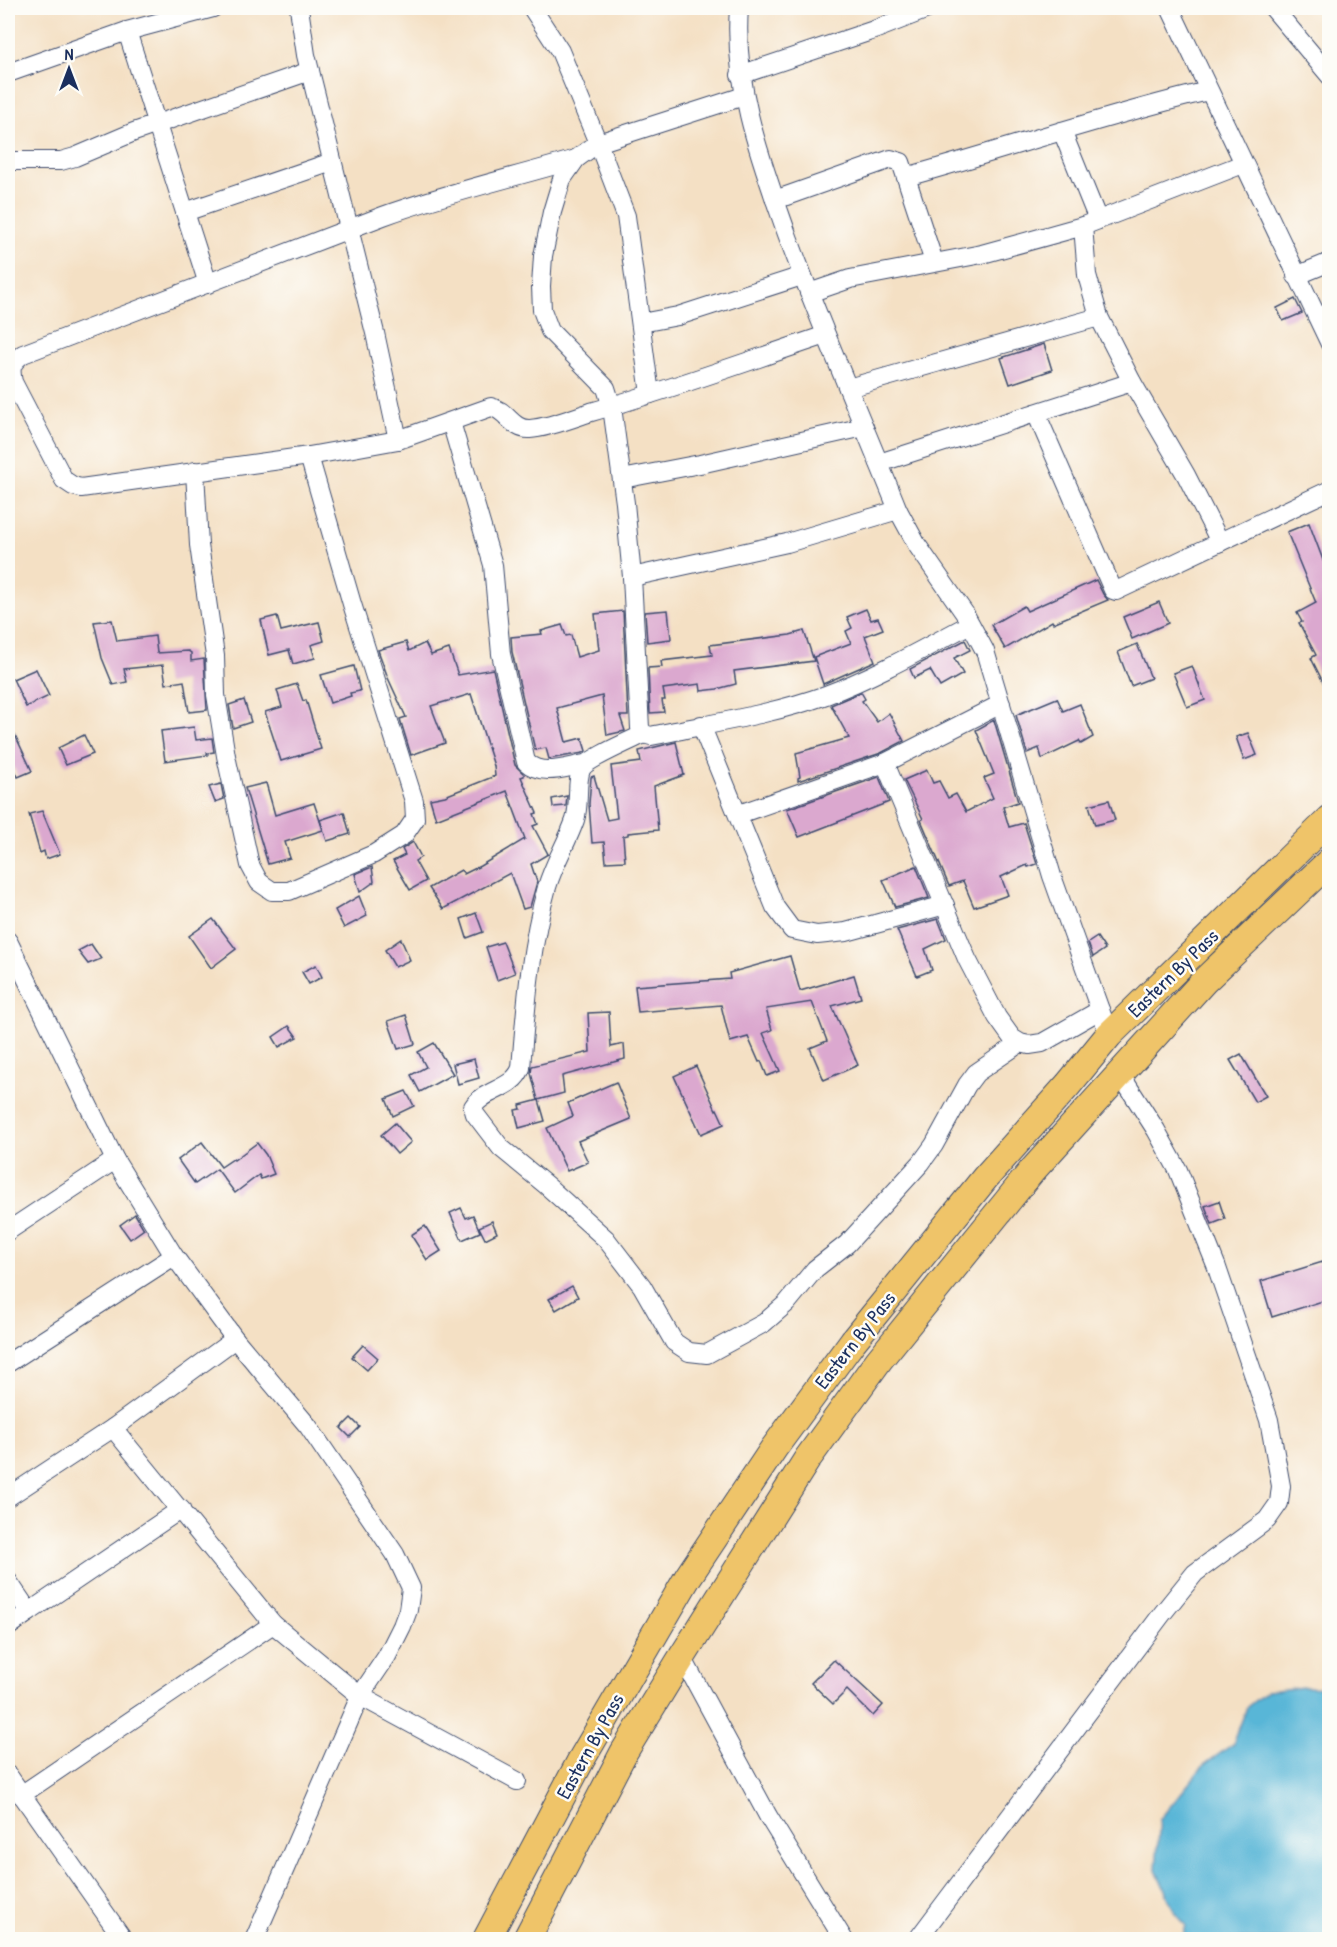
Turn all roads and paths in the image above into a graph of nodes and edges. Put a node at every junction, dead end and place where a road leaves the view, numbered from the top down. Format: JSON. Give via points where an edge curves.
{"nodes":[{"id":1,"x":213,"y":8,"type":"edge"},
{"id":2,"x":299,"y":8,"type":"edge"},
{"id":3,"x":532,"y":8,"type":"edge"},
{"id":4,"x":739,"y":8,"type":"edge"},
{"id":5,"x":930,"y":8,"type":"edge"},
{"id":6,"x":1273,"y":8,"type":"edge"},
{"id":7,"x":1178,"y":10,"type":"edge"},
{"id":8,"x":127,"y":31,"type":"junction"},
{"id":9,"x":310,"y":71,"type":"junction"},
{"id":10,"x":8,"y":72,"type":"edge"},
{"id":11,"x":740,"y":75,"type":"junction"},
{"id":12,"x":1329,"y":76,"type":"edge"},
{"id":13,"x":1209,"y":91,"type":"junction"},
{"id":14,"x":744,"y":96,"type":"junction"},
{"id":15,"x":158,"y":124,"type":"junction"},
{"id":16,"x":1062,"y":131,"type":"junction"},
{"id":17,"x":598,"y":143,"type":"junction"},
{"id":18,"x":576,"y":159,"type":"junction"},
{"id":19,"x":8,"y":161,"type":"edge"},
{"id":20,"x":332,"y":162,"type":"junction"},
{"id":21,"x":1243,"y":164,"type":"junction"},
{"id":22,"x":906,"y":177,"type":"junction"},
{"id":23,"x":775,"y":200,"type":"junction"},
{"id":24,"x":185,"y":212,"type":"junction"},
{"id":25,"x":1090,"y":223,"type":"junction"},
{"id":26,"x":348,"y":230,"type":"junction"},
{"id":27,"x":934,"y":262,"type":"junction"},
{"id":28,"x":1329,"y":262,"type":"edge"},
{"id":29,"x":802,"y":276,"type":"junction"},
{"id":30,"x":1296,"y":276,"type":"junction"},
{"id":31,"x":208,"y":284,"type":"junction"},
{"id":32,"x":809,"y":293,"type":"junction"},
{"id":33,"x":1099,"y":317,"type":"junction"},
{"id":34,"x":641,"y":323,"type":"junction"},
{"id":35,"x":826,"y":335,"type":"junction"},
{"id":36,"x":1329,"y":344,"type":"edge"},
{"id":37,"x":1132,"y":382,"type":"junction"},
{"id":38,"x":848,"y":388,"type":"junction"},
{"id":39,"x":650,"y":394,"type":"junction"},
{"id":40,"x":612,"y":407,"type":"junction"},
{"id":41,"x":1036,"y":413,"type":"junction"},
{"id":42,"x":451,"y":422,"type":"junction"},
{"id":43,"x":864,"y":427,"type":"junction"},
{"id":44,"x":398,"y":441,"type":"junction"},
{"id":45,"x":309,"y":456,"type":"junction"},
{"id":46,"x":879,"y":463,"type":"junction"},
{"id":47,"x":195,"y":471,"type":"junction"},
{"id":48,"x":622,"y":479,"type":"junction"},
{"id":49,"x":1329,"y":490,"type":"edge"},
{"id":50,"x":898,"y":510,"type":"junction"},
{"id":51,"x":1220,"y":542,"type":"junction"},
{"id":52,"x":632,"y":577,"type":"junction"},
{"id":53,"x":970,"y":624,"type":"junction"},
{"id":54,"x":1001,"y":704,"type":"junction"},
{"id":55,"x":702,"y":725,"type":"junction"},
{"id":56,"x":644,"y":734,"type":"junction"},
{"id":57,"x":885,"y":763,"type":"junction"},
{"id":58,"x":585,"y":764,"type":"junction"},
{"id":59,"x":739,"y":814,"type":"junction"},
{"id":60,"x":1329,"y":819,"type":"edge"},
{"id":61,"x":1329,"y":861,"type":"edge"},
{"id":62,"x":945,"y":905,"type":"junction"},
{"id":63,"x":8,"y":941,"type":"edge"},
{"id":64,"x":1105,"y":1023,"type":"junction"},
{"id":65,"x":1020,"y":1043,"type":"junction"},
{"id":66,"x":1120,"y":1074,"type":"junction"},
{"id":67,"x":116,"y":1160,"type":"junction"},
{"id":68,"x":8,"y":1231,"type":"edge"},
{"id":69,"x":174,"y":1256,"type":"junction"},
{"id":70,"x":234,"y":1340,"type":"junction"},
{"id":71,"x":8,"y":1363,"type":"edge"},
{"id":72,"x":113,"y":1428,"type":"junction"},
{"id":73,"x":8,"y":1497,"type":"edge"},
{"id":74,"x":181,"y":1509,"type":"junction"},
{"id":75,"x":8,"y":1581,"type":"edge"},
{"id":76,"x":28,"y":1612,"type":"junction"},
{"id":77,"x":273,"y":1624,"type":"junction"},
{"id":78,"x":8,"y":1627,"type":"edge"},
{"id":79,"x":682,"y":1657,"type":"junction"},
{"id":80,"x":360,"y":1696,"type":"junction"},
{"id":81,"x":8,"y":1775,"type":"edge"},
{"id":82,"x":517,"y":1781,"type":"dead end"},
{"id":83,"x":21,"y":1795,"type":"junction"},
{"id":84,"x":124,"y":1940,"type":"edge"},
{"id":85,"x":254,"y":1940,"type":"edge"},
{"id":86,"x":486,"y":1940,"type":"edge"},
{"id":87,"x":526,"y":1940,"type":"edge"},
{"id":88,"x":844,"y":1940,"type":"edge"},
{"id":89,"x":917,"y":1940,"type":"edge"}],
"edges":[{"from":1,"to":8,"type":"street"},
{"from":2,"to":9,"type":"street"},
{"from":3,"to":17,"type":"street","via":[[560,51]]},
{"from":4,"to":11,"type":"street"},
{"from":5,"to":11,"type":"street"},
{"from":6,"to":12,"type":"street"},
{"from":7,"to":13,"type":"street"},
{"from":8,"to":10,"type":"street"},
{"from":8,"to":15,"type":"street"},
{"from":9,"to":15,"type":"street"},
{"from":9,"to":20,"type":"street"},
{"from":11,"to":14,"type":"street"},
{"from":13,"to":16,"type":"street","via":[[1135,108]]},
{"from":13,"to":21,"type":"street"},
{"from":14,"to":17,"type":"street"},
{"from":14,"to":23,"type":"street"},
{"from":15,"to":19,"type":"street","via":[[61,161]]},
{"from":15,"to":24,"type":"street"},
{"from":16,"to":22,"type":"street"},
{"from":16,"to":25,"type":"street"},
{"from":17,"to":18,"type":"street"},
{"from":17,"to":34,"type":"street","via":[[626,216]]},
{"from":18,"to":26,"type":"street","via":[[427,200]]},
{"from":18,"to":40,"type":"street","via":[[562,179],[552,212],[543,256],[542,310],[550,331],[606,388]]},
{"from":20,"to":24,"type":"street"},
{"from":20,"to":26,"type":"street"},
{"from":21,"to":25,"type":"street"},
{"from":21,"to":30,"type":"street"},
{"from":22,"to":23,"type":"street","via":[[901,162],[891,159]]},
{"from":22,"to":27,"type":"street"},
{"from":23,"to":29,"type":"street"},
{"from":24,"to":31,"type":"street"},
{"from":25,"to":27,"type":"street","via":[[1018,245]]},
{"from":25,"to":33,"type":"street","via":[[1087,275]]},
{"from":26,"to":31,"type":"street"},
{"from":26,"to":44,"type":"street"},
{"from":27,"to":32,"type":"street","via":[[850,279]]},
{"from":28,"to":30,"type":"street"},
{"from":29,"to":32,"type":"street"},
{"from":29,"to":34,"type":"street","via":[[678,316]]},
{"from":30,"to":36,"type":"street"},
{"from":31,"to":47,"type":"street","via":[[23,354],[13,361],[10,370],[64,480],[73,486]]},
{"from":32,"to":35,"type":"street"},
{"from":33,"to":37,"type":"street"},
{"from":33,"to":38,"type":"street"},
{"from":34,"to":39,"type":"street"},
{"from":35,"to":38,"type":"street"},
{"from":35,"to":39,"type":"street"},
{"from":37,"to":41,"type":"street"},
{"from":37,"to":51,"type":"street"},
{"from":38,"to":43,"type":"street"},
{"from":39,"to":40,"type":"street"},
{"from":40,"to":42,"type":"street","via":[[530,429],[514,424],[501,410],[492,407]]},
{"from":40,"to":48,"type":"street"},
{"from":41,"to":46,"type":"street"},
{"from":41,"to":51,"type":"street","via":[[1113,590]]},
{"from":42,"to":44,"type":"street"},
{"from":42,"to":58,"type":"street","via":[[493,565],[501,654],[526,762],[545,771]]},
{"from":43,"to":46,"type":"street"},
{"from":43,"to":48,"type":"street"},
{"from":44,"to":45,"type":"street"},
{"from":45,"to":47,"type":"street"},
{"from":45,"to":47,"type":"street","via":[[414,801],[416,819],[405,835],[374,854],[289,891],[272,891],[259,882],[250,865],[216,695]]},
{"from":46,"to":50,"type":"street"},
{"from":48,"to":52,"type":"street"},
{"from":49,"to":51,"type":"street"},
{"from":50,"to":52,"type":"street","via":[[787,543]]},
{"from":50,"to":53,"type":"street"},
{"from":52,"to":56,"type":"street","via":[[640,728]]},
{"from":53,"to":54,"type":"street","via":[[985,651]]},
{"from":53,"to":55,"type":"street","via":[[824,696]]},
{"from":54,"to":57,"type":"street"},
{"from":54,"to":64,"type":"street","via":[[1052,876]]},
{"from":55,"to":56,"type":"street","via":[[651,736]]},
{"from":55,"to":59,"type":"street"},
{"from":56,"to":58,"type":"street"},
{"from":57,"to":59,"type":"street"},
{"from":57,"to":62,"type":"street"},
{"from":58,"to":65,"type":"street","via":[[580,770],[575,819],[557,857],[534,936],[521,1068],[518,1076],[472,1107],[501,1148],[606,1239],[642,1286],[674,1342],[689,1352],[707,1353],[722,1347],[764,1323],[787,1303],[815,1269],[847,1244],[921,1163],[976,1073]]},
{"from":59,"to":62,"type":"street","via":[[775,908],[792,930],[817,935],[846,932]]},
{"from":60,"to":64,"type":"main road","name":"Eastern By Pass"},
{"from":61,"to":66,"type":"main road","name":"Eastern By Pass","via":[[1204,981]]},
{"from":62,"to":65,"type":"street","via":[[997,1017]]},
{"from":63,"to":67,"type":"street"},
{"from":64,"to":65,"type":"street","via":[[1042,1043]]},
{"from":64,"to":86,"type":"main road","name":"Eastern By Pass","via":[[852,1341],[774,1448],[661,1622],[576,1770]]},
{"from":66,"to":79,"type":"main road","name":"Eastern By Pass","via":[[1031,1172],[879,1360],[808,1458]]},
{"from":66,"to":89,"type":"street","via":[[1178,1170],[1216,1265],[1269,1420],[1281,1486],[1279,1503],[1268,1520],[1195,1573]]},
{"from":67,"to":68,"type":"street"},
{"from":67,"to":69,"type":"street"},
{"from":69,"to":70,"type":"street"},
{"from":69,"to":71,"type":"street"},
{"from":70,"to":72,"type":"street"},
{"from":70,"to":80,"type":"street","via":[[308,1426],[395,1554],[411,1588],[402,1626]]},
{"from":72,"to":73,"type":"street"},
{"from":72,"to":74,"type":"street"},
{"from":74,"to":76,"type":"street"},
{"from":74,"to":77,"type":"street"},
{"from":75,"to":76,"type":"street"},
{"from":76,"to":78,"type":"street"},
{"from":77,"to":80,"type":"street"},
{"from":77,"to":83,"type":"street"},
{"from":79,"to":87,"type":"main road","name":"Eastern By Pass","via":[[624,1752]]},
{"from":79,"to":88,"type":"street","via":[[768,1816]]},
{"from":80,"to":82,"type":"street"},
{"from":80,"to":85,"type":"street"},
{"from":81,"to":83,"type":"street"},
{"from":83,"to":84,"type":"street"}]}
